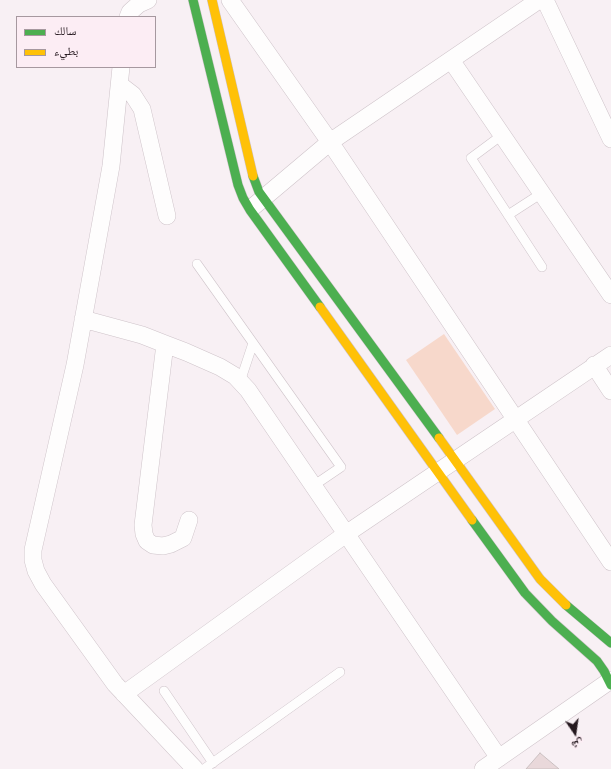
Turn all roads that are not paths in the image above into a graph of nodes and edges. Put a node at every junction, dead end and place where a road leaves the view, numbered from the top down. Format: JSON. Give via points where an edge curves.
{"nodes":[{"id":1,"x":148,"y":0,"type":"edge"},
{"id":2,"x":193,"y":0,"type":"edge"},
{"id":3,"x":212,"y":0,"type":"edge"},
{"id":4,"x":230,"y":0,"type":"edge"},
{"id":5,"x":539,"y":0,"type":"edge"},
{"id":6,"x":545,"y":0,"type":"edge"},
{"id":7,"x":128,"y":16,"type":"edge"},
{"id":8,"x":451,"y":60,"type":"junction"},
{"id":9,"x":122,"y":68,"type":"edge"},
{"id":10,"x":120,"y":86,"type":"junction"},
{"id":11,"x":502,"y":135,"type":"junction"},
{"id":12,"x":611,"y":139,"type":"edge"},
{"id":13,"x":330,"y":142,"type":"junction"},
{"id":14,"x":542,"y":193,"type":"junction"},
{"id":15,"x":264,"y":198,"type":"junction"},
{"id":16,"x":250,"y":210,"type":"junction"},
{"id":17,"x":508,"y":215,"type":"junction"},
{"id":18,"x":167,"y":216,"type":"dead end"},
{"id":19,"x":197,"y":264,"type":"dead end"},
{"id":20,"x":542,"y":267,"type":"dead end"},
{"id":21,"x":611,"y":295,"type":"edge"},
{"id":22,"x":83,"y":319,"type":"junction"},
{"id":23,"x":253,"y":343,"type":"junction"},
{"id":24,"x":165,"y":344,"type":"junction"},
{"id":25,"x":611,"y":355,"type":"edge"},
{"id":26,"x":594,"y":365,"type":"junction"},
{"id":27,"x":240,"y":382,"type":"junction"},
{"id":28,"x":611,"y":391,"type":"edge"},
{"id":29,"x":515,"y":418,"type":"junction"},
{"id":30,"x":455,"y":460,"type":"junction"},
{"id":31,"x":438,"y":472,"type":"junction"},
{"id":32,"x":313,"y":486,"type":"junction"},
{"id":33,"x":188,"y":520,"type":"dead end"},
{"id":34,"x":346,"y":534,"type":"junction"},
{"id":35,"x":611,"y":562,"type":"edge"},
{"id":36,"x":611,"y":643,"type":"edge"},
{"id":37,"x":340,"y":672,"type":"dead end"},
{"id":38,"x":610,"y":682,"type":"edge"},
{"id":39,"x":164,"y":691,"type":"dead end"},
{"id":40,"x":124,"y":694,"type":"junction"},
{"id":41,"x":213,"y":763,"type":"junction"},
{"id":42,"x":489,"y":766,"type":"edge"},
{"id":43,"x":195,"y":769,"type":"edge"},
{"id":44,"x":204,"y":769,"type":"edge"}],
"edges":[{"from":1,"to":7,"type":"street","via":[[139,4]]},
{"from":2,"to":16,"type":"street","via":[[238,185]]},
{"from":3,"to":15,"type":"street","via":[[254,179]]},
{"from":4,"to":13,"type":"street"},
{"from":5,"to":8,"type":"street"},
{"from":6,"to":12,"type":"street"},
{"from":8,"to":11,"type":"street"},
{"from":8,"to":13,"type":"street"},
{"from":9,"to":10,"type":"street"},
{"from":10,"to":18,"type":"street","via":[[133,95],[142,109]]},
{"from":10,"to":22,"type":"street","via":[[111,166]]},
{"from":11,"to":14,"type":"street"},
{"from":11,"to":17,"type":"lane","via":[[471,158]]},
{"from":13,"to":15,"type":"street"},
{"from":13,"to":29,"type":"street"},
{"from":14,"to":17,"type":"lane"},
{"from":14,"to":21,"type":"street"},
{"from":15,"to":16,"type":"street"},
{"from":15,"to":30,"type":"street"},
{"from":16,"to":31,"type":"street"},
{"from":17,"to":20,"type":"lane"},
{"from":19,"to":23,"type":"lane"},
{"from":22,"to":24,"type":"street"},
{"from":22,"to":40,"type":"street","via":[[33,550],[33,560],[43,584]]},
{"from":23,"to":27,"type":"lane"},
{"from":23,"to":32,"type":"lane","via":[[341,467]]},
{"from":24,"to":27,"type":"street","via":[[220,367]]},
{"from":24,"to":33,"type":"street","via":[[144,534],[147,541],[153,544],[171,544],[183,538]]},
{"from":25,"to":26,"type":"street"},
{"from":26,"to":28,"type":"street"},
{"from":26,"to":29,"type":"street"},
{"from":27,"to":32,"type":"street"},
{"from":29,"to":30,"type":"street"},
{"from":29,"to":35,"type":"street"},
{"from":30,"to":31,"type":"street"},
{"from":30,"to":36,"type":"street","via":[[540,579],[566,606]]},
{"from":31,"to":34,"type":"street"},
{"from":31,"to":38,"type":"street","via":[[525,593],[597,661]]},
{"from":32,"to":34,"type":"street"},
{"from":34,"to":40,"type":"street"},
{"from":34,"to":42,"type":"street"},
{"from":37,"to":41,"type":"lane"},
{"from":38,"to":42,"type":"street"},
{"from":39,"to":41,"type":"lane"},
{"from":40,"to":43,"type":"street"},
{"from":41,"to":44,"type":"lane"}]}
